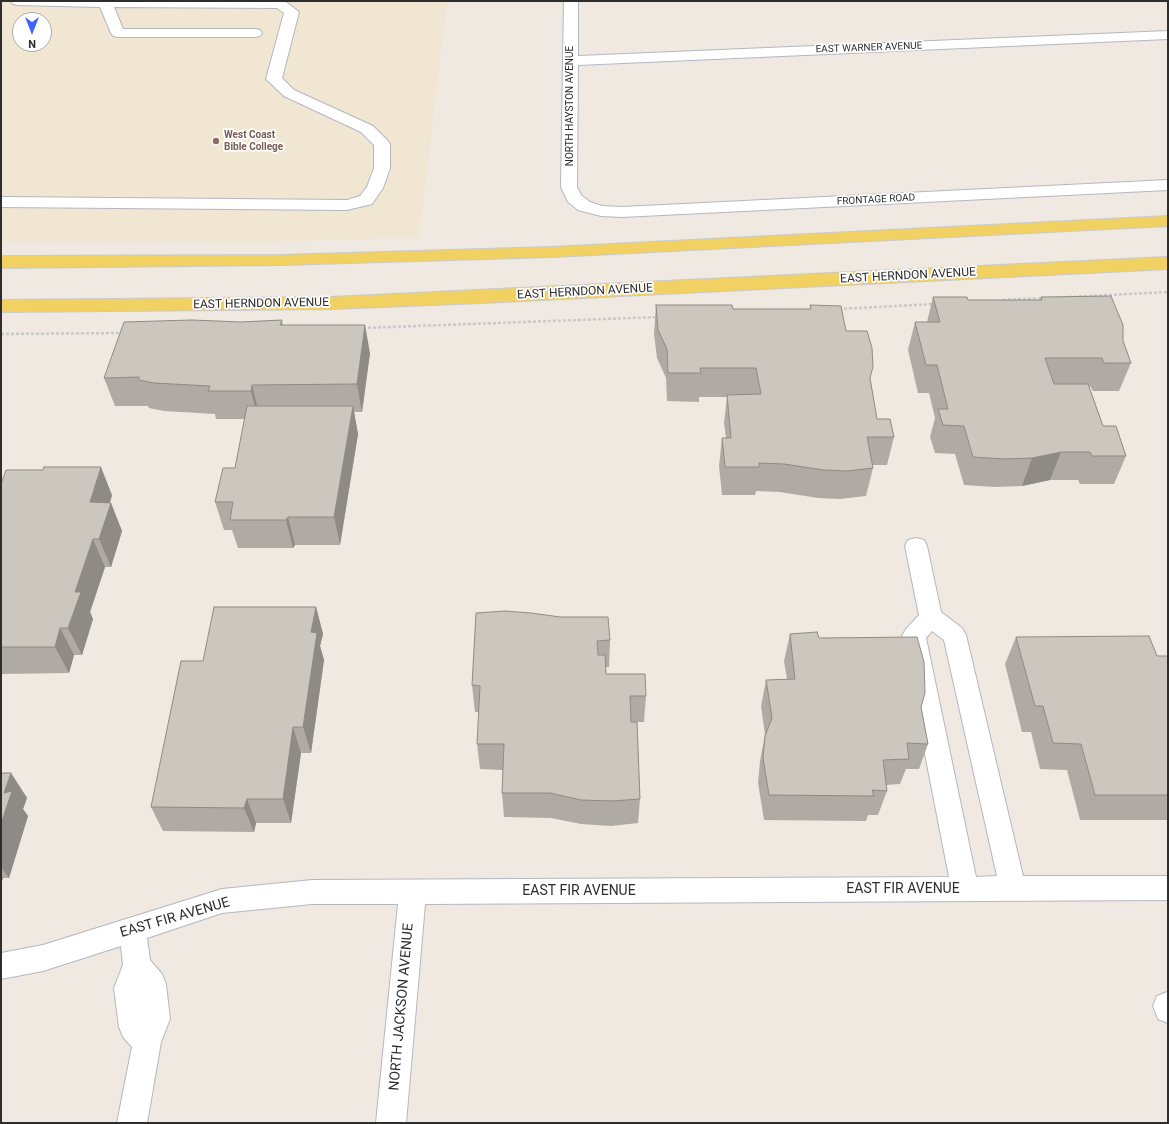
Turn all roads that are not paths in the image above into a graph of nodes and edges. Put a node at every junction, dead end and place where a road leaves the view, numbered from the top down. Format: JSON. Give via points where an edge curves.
{"nodes":[{"id":1,"x":18,"y":1,"type":"edge"},
{"id":2,"x":571,"y":1,"type":"edge"},
{"id":3,"x":281,"y":2,"type":"edge"},
{"id":4,"x":104,"y":3,"type":"junction"},
{"id":5,"x":255,"y":33,"type":"dead end"},
{"id":6,"x":1168,"y":35,"type":"edge"},
{"id":7,"x":570,"y":61,"type":"junction"},
{"id":8,"x":1168,"y":185,"type":"edge"},
{"id":9,"x":1,"y":202,"type":"edge"},
{"id":10,"x":584,"y":206,"type":"joint"},
{"id":11,"x":1168,"y":221,"type":"edge"},
{"id":12,"x":1,"y":262,"type":"edge"},
{"id":13,"x":1168,"y":263,"type":"edge"},
{"id":14,"x":1,"y":306,"type":"edge"},
{"id":15,"x":916,"y":546,"type":"dead end"},
{"id":16,"x":931,"y":617,"type":"junction"},
{"id":17,"x":1168,"y":888,"type":"edge"},
{"id":18,"x":965,"y":889,"type":"junction"},
{"id":19,"x":1013,"y":889,"type":"junction"},
{"id":20,"x":413,"y":891,"type":"junction"},
{"id":21,"x":134,"y":930,"type":"junction"},
{"id":22,"x":1,"y":966,"type":"edge"},
{"id":23,"x":132,"y":1123,"type":"edge"},
{"id":24,"x":391,"y":1123,"type":"edge"}],
"edges":[{"from":1,"to":4,"type":"street"},
{"from":2,"to":7,"type":"street","name":"NORTH HAYSTON AVENUE"},
{"from":3,"to":4,"type":"street"},
{"from":3,"to":9,"type":"street","via":[[292,12],[274,79],[289,92],[367,129],[382,144],[382,168],[366,200],[347,205]]},
{"from":4,"to":5,"type":"street","via":[[118,32]]},
{"from":6,"to":7,"type":"street","name":"EAST WARNER AVENUE"},
{"from":7,"to":10,"type":"street","name":"NORTH HAYSTON AVENUE","via":[[569,187],[574,198]]},
{"from":8,"to":10,"type":"street","name":"FRONTAGE ROAD","via":[[622,212],[601,211]]},
{"from":11,"to":12,"type":"main road","via":[[545,252],[281,260]]},
{"from":13,"to":14,"type":"main road","name":"EAST HERNDON AVENUE","via":[[473,298],[331,303]]},
{"from":15,"to":16,"type":"street"},
{"from":16,"to":18,"type":"street","via":[[914,636]]},
{"from":16,"to":19,"type":"street","via":[[954,635]]},
{"from":17,"to":19,"type":"street","name":"EAST FIR AVENUE"},
{"from":18,"to":19,"type":"street","name":"EAST FIR AVENUE"},
{"from":18,"to":20,"type":"street","name":"EAST FIR AVENUE"},
{"from":20,"to":21,"type":"street","name":"EAST FIR AVENUE","via":[[312,892],[222,901]]},
{"from":20,"to":24,"type":"street","name":"NORTH JACKSON AVENUE"},
{"from":21,"to":22,"type":"street","name":"EAST FIR AVENUE","via":[[43,958]]},
{"from":21,"to":23,"type":"street","via":[[137,965],[128,988],[134,1027],[147,1042]]}]}
